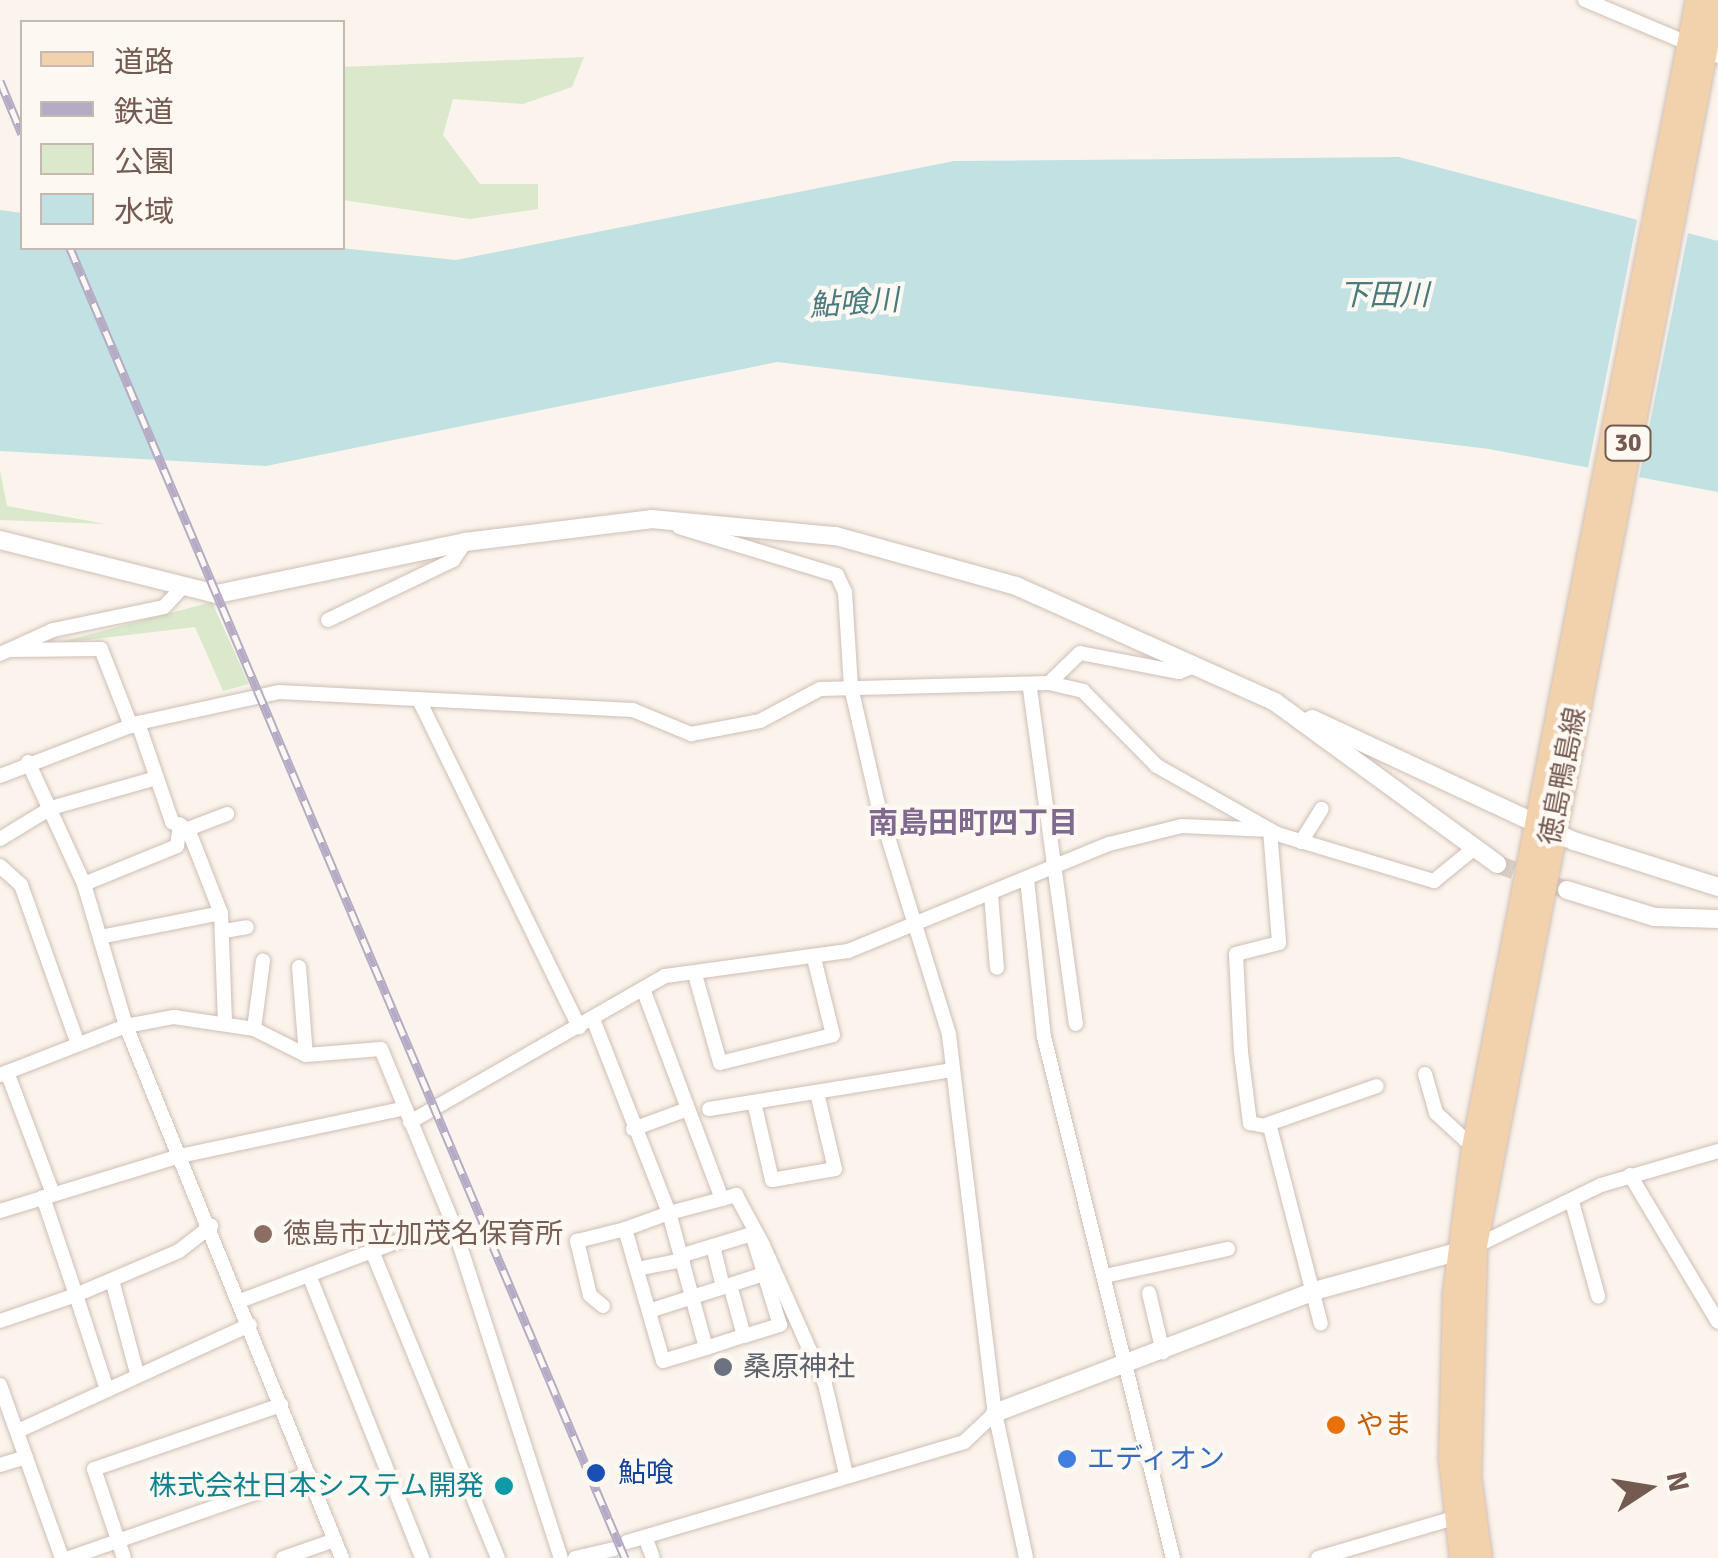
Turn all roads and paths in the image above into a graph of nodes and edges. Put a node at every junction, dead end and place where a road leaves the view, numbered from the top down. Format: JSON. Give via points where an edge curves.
{"nodes":[{"id":1,"x":1585,"y":0,"type":"edge"},
{"id":2,"x":1697,"y":0,"type":"edge"},
{"id":3,"x":1716,"y":0,"type":"edge"},
{"id":4,"x":1700,"y":55,"type":"edge"},
{"id":5,"x":651,"y":519,"type":"junction"},
{"id":6,"x":0,"y":540,"type":"edge"},
{"id":7,"x":465,"y":542,"type":"junction"},
{"id":8,"x":182,"y":588,"type":"junction"},
{"id":9,"x":328,"y":620,"type":"dead end"},
{"id":10,"x":5,"y":652,"type":"edge"},
{"id":11,"x":1197,"y":665,"type":"junction"},
{"id":12,"x":1048,"y":683,"type":"junction"},
{"id":13,"x":851,"y":687,"type":"junction"},
{"id":14,"x":1030,"y":689,"type":"junction"},
{"id":15,"x":1276,"y":702,"type":"junction"},
{"id":16,"x":421,"y":704,"type":"junction"},
{"id":17,"x":134,"y":724,"type":"junction"},
{"id":18,"x":28,"y":762,"type":"junction"},
{"id":19,"x":0,"y":776,"type":"edge"},
{"id":20,"x":154,"y":779,"type":"junction"},
{"id":21,"x":51,"y":808,"type":"junction"},
{"id":22,"x":1322,"y":809,"type":"dead end"},
{"id":23,"x":226,"y":814,"type":"dead end"},
{"id":24,"x":1542,"y":822,"type":"junction"},
{"id":25,"x":184,"y":826,"type":"junction"},
{"id":26,"x":1270,"y":830,"type":"junction"},
{"id":27,"x":0,"y":840,"type":"edge"},
{"id":28,"x":1302,"y":842,"type":"junction"},
{"id":29,"x":1472,"y":850,"type":"junction"},
{"id":30,"x":1498,"y":864,"type":"tunnel mouth"},
{"id":31,"x":0,"y":866,"type":"edge"},
{"id":32,"x":1055,"y":868,"type":"junction"},
{"id":33,"x":1028,"y":880,"type":"junction"},
{"id":34,"x":84,"y":884,"type":"junction"},
{"id":35,"x":1718,"y":887,"type":"edge"},
{"id":36,"x":1567,"y":890,"type":"tunnel mouth"},
{"id":37,"x":991,"y":895,"type":"junction"},
{"id":38,"x":221,"y":912,"type":"junction"},
{"id":39,"x":1718,"y":920,"type":"edge"},
{"id":40,"x":919,"y":926,"type":"junction"},
{"id":41,"x":246,"y":927,"type":"dead end"},
{"id":42,"x":225,"y":931,"type":"junction"},
{"id":43,"x":100,"y":937,"type":"junction"},
{"id":44,"x":814,"y":958,"type":"junction"},
{"id":45,"x":264,"y":961,"type":"dead end"},
{"id":46,"x":299,"y":966,"type":"dead end"},
{"id":47,"x":997,"y":968,"type":"dead end"},
{"id":48,"x":696,"y":978,"type":"junction"},
{"id":49,"x":643,"y":989,"type":"junction"},
{"id":50,"x":225,"y":1023,"type":"junction"},
{"id":51,"x":586,"y":1023,"type":"junction"},
{"id":52,"x":1076,"y":1024,"type":"dead end"},
{"id":53,"x":126,"y":1026,"type":"junction"},
{"id":54,"x":254,"y":1028,"type":"junction"},
{"id":55,"x":78,"y":1044,"type":"junction"},
{"id":56,"x":306,"y":1055,"type":"junction"},
{"id":57,"x":953,"y":1070,"type":"junction"},
{"id":58,"x":4,"y":1074,"type":"edge"},
{"id":59,"x":1425,"y":1074,"type":"dead end"},
{"id":60,"x":1378,"y":1086,"type":"dead end"},
{"id":61,"x":816,"y":1093,"type":"junction"},
{"id":62,"x":754,"y":1102,"type":"junction"},
{"id":63,"x":709,"y":1109,"type":"dead end"},
{"id":64,"x":685,"y":1110,"type":"junction"},
{"id":65,"x":407,"y":1115,"type":"junction"},
{"id":66,"x":1268,"y":1124,"type":"junction"},
{"id":67,"x":634,"y":1129,"type":"junction"},
{"id":68,"x":1473,"y":1146,"type":"junction"},
{"id":69,"x":1718,"y":1151,"type":"edge"},
{"id":70,"x":180,"y":1156,"type":"junction"},
{"id":71,"x":1630,"y":1175,"type":"junction"},
{"id":72,"x":48,"y":1195,"type":"junction"},
{"id":73,"x":722,"y":1198,"type":"junction"},
{"id":74,"x":1572,"y":1202,"type":"junction"},
{"id":75,"x":0,"y":1211,"type":"edge"},
{"id":76,"x":670,"y":1213,"type":"junction"},
{"id":77,"x":452,"y":1221,"type":"junction"},
{"id":78,"x":211,"y":1226,"type":"junction"},
{"id":79,"x":626,"y":1228,"type":"junction"},
{"id":80,"x":713,"y":1246,"type":"junction"},
{"id":81,"x":1467,"y":1249,"type":"junction"},
{"id":82,"x":1228,"y":1250,"type":"dead end"},
{"id":83,"x":372,"y":1252,"type":"junction"},
{"id":84,"x":683,"y":1258,"type":"junction"},
{"id":85,"x":637,"y":1269,"type":"junction"},
{"id":86,"x":763,"y":1274,"type":"junction"},
{"id":87,"x":308,"y":1275,"type":"junction"},
{"id":88,"x":1105,"y":1276,"type":"junction"},
{"id":89,"x":112,"y":1280,"type":"junction"},
{"id":90,"x":726,"y":1286,"type":"junction"},
{"id":91,"x":1314,"y":1291,"type":"junction"},
{"id":92,"x":1149,"y":1293,"type":"dead end"},
{"id":93,"x":76,"y":1295,"type":"junction"},
{"id":94,"x":1598,"y":1296,"type":"dead end"},
{"id":95,"x":691,"y":1298,"type":"junction"},
{"id":96,"x":240,"y":1301,"type":"junction"},
{"id":97,"x":1713,"y":1304,"type":"edge"},
{"id":98,"x":603,"y":1306,"type":"dead end"},
{"id":99,"x":648,"y":1311,"type":"junction"},
{"id":100,"x":0,"y":1321,"type":"edge"},
{"id":101,"x":1718,"y":1322,"type":"edge"},
{"id":102,"x":1321,"y":1324,"type":"dead end"},
{"id":103,"x":250,"y":1325,"type":"junction"},
{"id":104,"x":744,"y":1336,"type":"junction"},
{"id":105,"x":706,"y":1348,"type":"junction"},
{"id":106,"x":1163,"y":1352,"type":"junction"},
{"id":107,"x":1126,"y":1366,"type":"junction"},
{"id":108,"x":138,"y":1373,"type":"junction"},
{"id":109,"x":0,"y":1385,"type":"edge"},
{"id":110,"x":106,"y":1386,"type":"junction"},
{"id":111,"x":282,"y":1405,"type":"junction"},
{"id":112,"x":996,"y":1413,"type":"junction"},
{"id":113,"x":18,"y":1431,"type":"junction"},
{"id":114,"x":26,"y":1458,"type":"junction"},
{"id":115,"x":0,"y":1465,"type":"edge"},
{"id":116,"x":309,"y":1474,"type":"junction"},
{"id":117,"x":846,"y":1474,"type":"junction"},
{"id":118,"x":1464,"y":1516,"type":"junction"},
{"id":119,"x":118,"y":1540,"type":"junction"},
{"id":120,"x":335,"y":1540,"type":"junction"},
{"id":121,"x":646,"y":1540,"type":"junction"},
{"id":122,"x":585,"y":1557,"type":"edge"},
{"id":123,"x":66,"y":1558,"type":"edge"},
{"id":124,"x":124,"y":1558,"type":"edge"},
{"id":125,"x":282,"y":1558,"type":"edge"},
{"id":126,"x":342,"y":1558,"type":"edge"},
{"id":127,"x":422,"y":1558,"type":"edge"},
{"id":128,"x":498,"y":1558,"type":"edge"},
{"id":129,"x":561,"y":1558,"type":"edge"},
{"id":130,"x":653,"y":1558,"type":"edge"},
{"id":131,"x":1026,"y":1558,"type":"edge"},
{"id":132,"x":1174,"y":1558,"type":"edge"},
{"id":133,"x":1318,"y":1558,"type":"edge"},
{"id":134,"x":1461,"y":1558,"type":"edge"},
{"id":135,"x":1481,"y":1558,"type":"edge"}],
"edges":[{"from":1,"to":4,"type":"street"},
{"from":2,"to":4,"type":"main road","name":"徳島鴨島線","number":"30"},
{"from":3,"to":4,"type":"main road","name":"徳島鴨島線","number":"30"},
{"from":4,"to":24,"type":"main road","name":"徳島鴨島線","number":"30"},
{"from":5,"to":7,"type":"street"},
{"from":5,"to":11,"type":"street","via":[[764,524],[951,563]]},
{"from":5,"to":13,"type":"street","via":[[837,575]]},
{"from":6,"to":8,"type":"street"},
{"from":7,"to":8,"type":"street","via":[[252,590]]},
{"from":7,"to":9,"type":"street","via":[[453,560]]},
{"from":8,"to":10,"type":"street","via":[[164,607],[53,630]]},
{"from":10,"to":17,"type":"street","via":[[101,649]]},
{"from":11,"to":12,"type":"street","via":[[1179,672],[1080,653]]},
{"from":11,"to":15,"type":"street"},
{"from":12,"to":14,"type":"street"},
{"from":12,"to":26,"type":"street","via":[[1084,691],[1157,766]]},
{"from":13,"to":14,"type":"street"},
{"from":13,"to":16,"type":"street","via":[[820,689],[760,722],[692,734],[633,710]]},
{"from":13,"to":40,"type":"street"},
{"from":14,"to":32,"type":"street"},
{"from":15,"to":24,"type":"street"},
{"from":15,"to":29,"type":"street"},
{"from":16,"to":17,"type":"street","via":[[280,692]]},
{"from":16,"to":51,"type":"street"},
{"from":17,"to":18,"type":"street"},
{"from":17,"to":20,"type":"street"},
{"from":18,"to":19,"type":"street"},
{"from":18,"to":21,"type":"street"},
{"from":20,"to":21,"type":"street"},
{"from":20,"to":25,"type":"street"},
{"from":21,"to":27,"type":"street"},
{"from":21,"to":34,"type":"street"},
{"from":22,"to":28,"type":"street"},
{"from":23,"to":25,"type":"street"},
{"from":24,"to":35,"type":"street"},
{"from":24,"to":68,"type":"main road","name":"徳島鴨島線","number":"30"},
{"from":24,"to":81,"type":"main road","name":"徳島鴨島線","number":"30"},
{"from":25,"to":34,"type":"street","via":[[177,846]]},
{"from":25,"to":38,"type":"street"},
{"from":26,"to":28,"type":"street"},
{"from":26,"to":32,"type":"street","via":[[1182,826]]},
{"from":26,"to":66,"type":"street","via":[[1278,943],[1236,954],[1250,1123]]},
{"from":28,"to":29,"type":"street","via":[[1434,881]]},
{"from":29,"to":30,"type":"street"},
{"from":31,"to":55,"type":"street","via":[[21,885]]},
{"from":32,"to":33,"type":"street"},
{"from":32,"to":52,"type":"street"},
{"from":33,"to":37,"type":"street"},
{"from":33,"to":88,"type":"street","via":[[1044,1037]]},
{"from":34,"to":43,"type":"street"},
{"from":36,"to":39,"type":"street","via":[[1656,918]]},
{"from":37,"to":40,"type":"street"},
{"from":37,"to":47,"type":"street"},
{"from":38,"to":42,"type":"street"},
{"from":38,"to":43,"type":"street"},
{"from":40,"to":44,"type":"street"},
{"from":40,"to":57,"type":"street"},
{"from":41,"to":42,"type":"street"},
{"from":42,"to":50,"type":"street"},
{"from":43,"to":53,"type":"street"},
{"from":44,"to":48,"type":"street"},
{"from":44,"to":48,"type":"street","via":[[833,1035],[720,1063]]},
{"from":45,"to":54,"type":"street"},
{"from":46,"to":56,"type":"street"},
{"from":48,"to":49,"type":"street","via":[[665,976]]},
{"from":49,"to":51,"type":"street"},
{"from":49,"to":64,"type":"street"},
{"from":50,"to":53,"type":"street","via":[[174,1017]]},
{"from":50,"to":54,"type":"street"},
{"from":51,"to":65,"type":"street"},
{"from":51,"to":67,"type":"street"},
{"from":53,"to":55,"type":"street"},
{"from":53,"to":70,"type":"street"},
{"from":54,"to":56,"type":"street"},
{"from":55,"to":58,"type":"street"},
{"from":56,"to":65,"type":"street","via":[[381,1049]]},
{"from":57,"to":61,"type":"street"},
{"from":57,"to":112,"type":"street"},
{"from":58,"to":72,"type":"street"},
{"from":59,"to":68,"type":"street","via":[[1436,1113]]},
{"from":60,"to":66,"type":"street"},
{"from":61,"to":62,"type":"street"},
{"from":61,"to":62,"type":"street","via":[[835,1169],[772,1180]]},
{"from":62,"to":63,"type":"street"},
{"from":64,"to":67,"type":"street"},
{"from":64,"to":73,"type":"street"},
{"from":65,"to":70,"type":"street"},
{"from":65,"to":77,"type":"street"},
{"from":66,"to":91,"type":"street"},
{"from":67,"to":76,"type":"street"},
{"from":68,"to":81,"type":"main road","name":"徳島鴨島線","number":"30"},
{"from":69,"to":71,"type":"street"},
{"from":70,"to":72,"type":"street"},
{"from":70,"to":78,"type":"street"},
{"from":71,"to":74,"type":"street"},
{"from":71,"to":97,"type":"street"},
{"from":72,"to":75,"type":"street"},
{"from":72,"to":93,"type":"street"},
{"from":73,"to":76,"type":"street"},
{"from":73,"to":117,"type":"street","via":[[736,1195],[764,1245],[825,1384]]},
{"from":74,"to":81,"type":"street"},
{"from":74,"to":94,"type":"street"},
{"from":76,"to":79,"type":"street"},
{"from":76,"to":84,"type":"street"},
{"from":77,"to":83,"type":"street"},
{"from":77,"to":129,"type":"street"},
{"from":78,"to":89,"type":"street"},
{"from":78,"to":96,"type":"street"},
{"from":79,"to":85,"type":"street"},
{"from":79,"to":98,"type":"street","via":[[577,1241],[590,1294]]},
{"from":80,"to":84,"type":"street"},
{"from":80,"to":86,"type":"street","via":[[752,1234]]},
{"from":80,"to":90,"type":"street"},
{"from":81,"to":91,"type":"street"},
{"from":81,"to":118,"type":"main road","name":"徳島鴨島線","number":"30"},
{"from":82,"to":88,"type":"street"},
{"from":83,"to":87,"type":"street"},
{"from":83,"to":128,"type":"street"},
{"from":84,"to":85,"type":"street"},
{"from":84,"to":95,"type":"street"},
{"from":85,"to":99,"type":"street"},
{"from":86,"to":90,"type":"street"},
{"from":86,"to":104,"type":"street","via":[[780,1325]]},
{"from":87,"to":96,"type":"street"},
{"from":87,"to":127,"type":"street"},
{"from":88,"to":107,"type":"street"},
{"from":89,"to":93,"type":"street"},
{"from":89,"to":108,"type":"street"},
{"from":90,"to":95,"type":"street"},
{"from":90,"to":104,"type":"street"},
{"from":91,"to":102,"type":"street"},
{"from":91,"to":106,"type":"street"},
{"from":92,"to":106,"type":"street"},
{"from":93,"to":100,"type":"street"},
{"from":93,"to":110,"type":"street"},
{"from":95,"to":99,"type":"street"},
{"from":95,"to":105,"type":"street"},
{"from":96,"to":103,"type":"street"},
{"from":97,"to":101,"type":"street"},
{"from":99,"to":105,"type":"street","via":[[662,1361]]},
{"from":103,"to":108,"type":"street"},
{"from":103,"to":111,"type":"street"},
{"from":104,"to":105,"type":"street"},
{"from":106,"to":107,"type":"street"},
{"from":107,"to":112,"type":"street"},
{"from":107,"to":132,"type":"street"},
{"from":108,"to":110,"type":"street"},
{"from":109,"to":113,"type":"street"},
{"from":110,"to":113,"type":"street"},
{"from":111,"to":116,"type":"street"},
{"from":111,"to":119,"type":"street","via":[[94,1469]]},
{"from":112,"to":117,"type":"street","via":[[964,1442]]},
{"from":112,"to":131,"type":"street"},
{"from":113,"to":114,"type":"street"},
{"from":114,"to":115,"type":"street"},
{"from":114,"to":123,"type":"street"},
{"from":116,"to":119,"type":"street"},
{"from":116,"to":120,"type":"street"},
{"from":117,"to":121,"type":"street"},
{"from":118,"to":133,"type":"street"},
{"from":118,"to":134,"type":"main road","name":"徳島鴨島線","number":"30"},
{"from":118,"to":135,"type":"main road","name":"徳島鴨島線","number":"30"},
{"from":119,"to":123,"type":"street"},
{"from":119,"to":124,"type":"street"},
{"from":120,"to":125,"type":"street"},
{"from":120,"to":126,"type":"street"},
{"from":121,"to":122,"type":"street"},
{"from":121,"to":130,"type":"street"}]}
